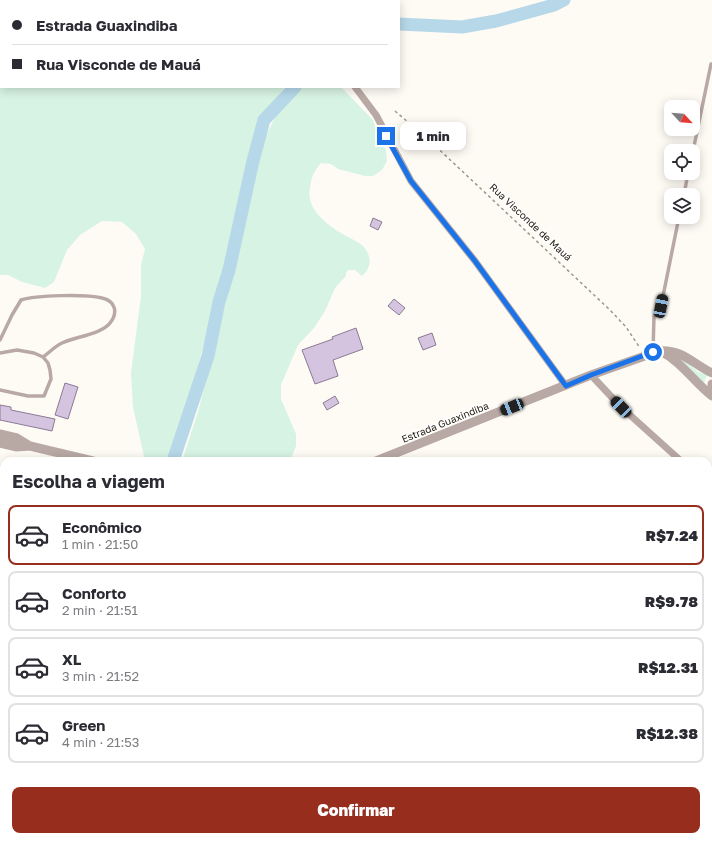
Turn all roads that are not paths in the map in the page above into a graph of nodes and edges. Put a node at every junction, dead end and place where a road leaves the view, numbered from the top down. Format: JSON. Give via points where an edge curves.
{"nodes":[{"id":1,"x":711,"y":64,"type":"edge"},
{"id":2,"x":356,"y":88,"type":"edge"},
{"id":3,"x":694,"y":144,"type":"edge"},
{"id":4,"x":678,"y":224,"type":"edge"},
{"id":5,"x":0,"y":340,"type":"edge"},
{"id":6,"x":0,"y":353,"type":"edge"},
{"id":7,"x":652,"y":353,"type":"junction"},
{"id":8,"x":43,"y":357,"type":"junction"},
{"id":9,"x":712,"y":373,"type":"edge"},
{"id":10,"x":591,"y":375,"type":"junction"},
{"id":11,"x":712,"y":384,"type":"edge"},
{"id":12,"x":566,"y":386,"type":"junction"},
{"id":13,"x":0,"y":390,"type":"edge"},
{"id":14,"x":712,"y":394,"type":"edge"},
{"id":15,"x":0,"y":434,"type":"edge"},
{"id":16,"x":0,"y":443,"type":"edge"},
{"id":17,"x":30,"y":446,"type":"junction"},
{"id":18,"x":76,"y":457,"type":"edge"},
{"id":19,"x":386,"y":457,"type":"edge"},
{"id":20,"x":677,"y":457,"type":"edge"}],
"edges":[{"from":1,"to":3,"type":"lane"},
{"from":2,"to":12,"type":"street","via":[[376,115],[411,181],[475,261]]},
{"from":4,"to":7,"type":"lane","via":[[661,306],[654,316]]},
{"from":5,"to":8,"type":"lane","via":[[21,300],[30,297],[104,298],[115,307],[110,324],[93,333],[62,343]]},
{"from":6,"to":8,"type":"lane","via":[[16,350]]},
{"from":7,"to":9,"type":"street","via":[[668,350],[678,353]]},
{"from":7,"to":10,"type":"street","name":"Estrada Guaxindiba"},
{"from":7,"to":14,"type":"street","via":[[672,358],[695,382]]},
{"from":8,"to":13,"type":"lane","via":[[48,363],[50,374],[44,396],[28,396]]},
{"from":10,"to":12,"type":"street","name":"Estrada Guaxindiba"},
{"from":10,"to":20,"type":"street","via":[[621,407]]},
{"from":11,"to":14,"type":"street"},
{"from":12,"to":19,"type":"street","name":"Estrada Guaxindiba"},
{"from":15,"to":17,"type":"street","via":[[17,438]]},
{"from":16,"to":17,"type":"street","via":[[16,447]]},
{"from":17,"to":18,"type":"street"}]}
